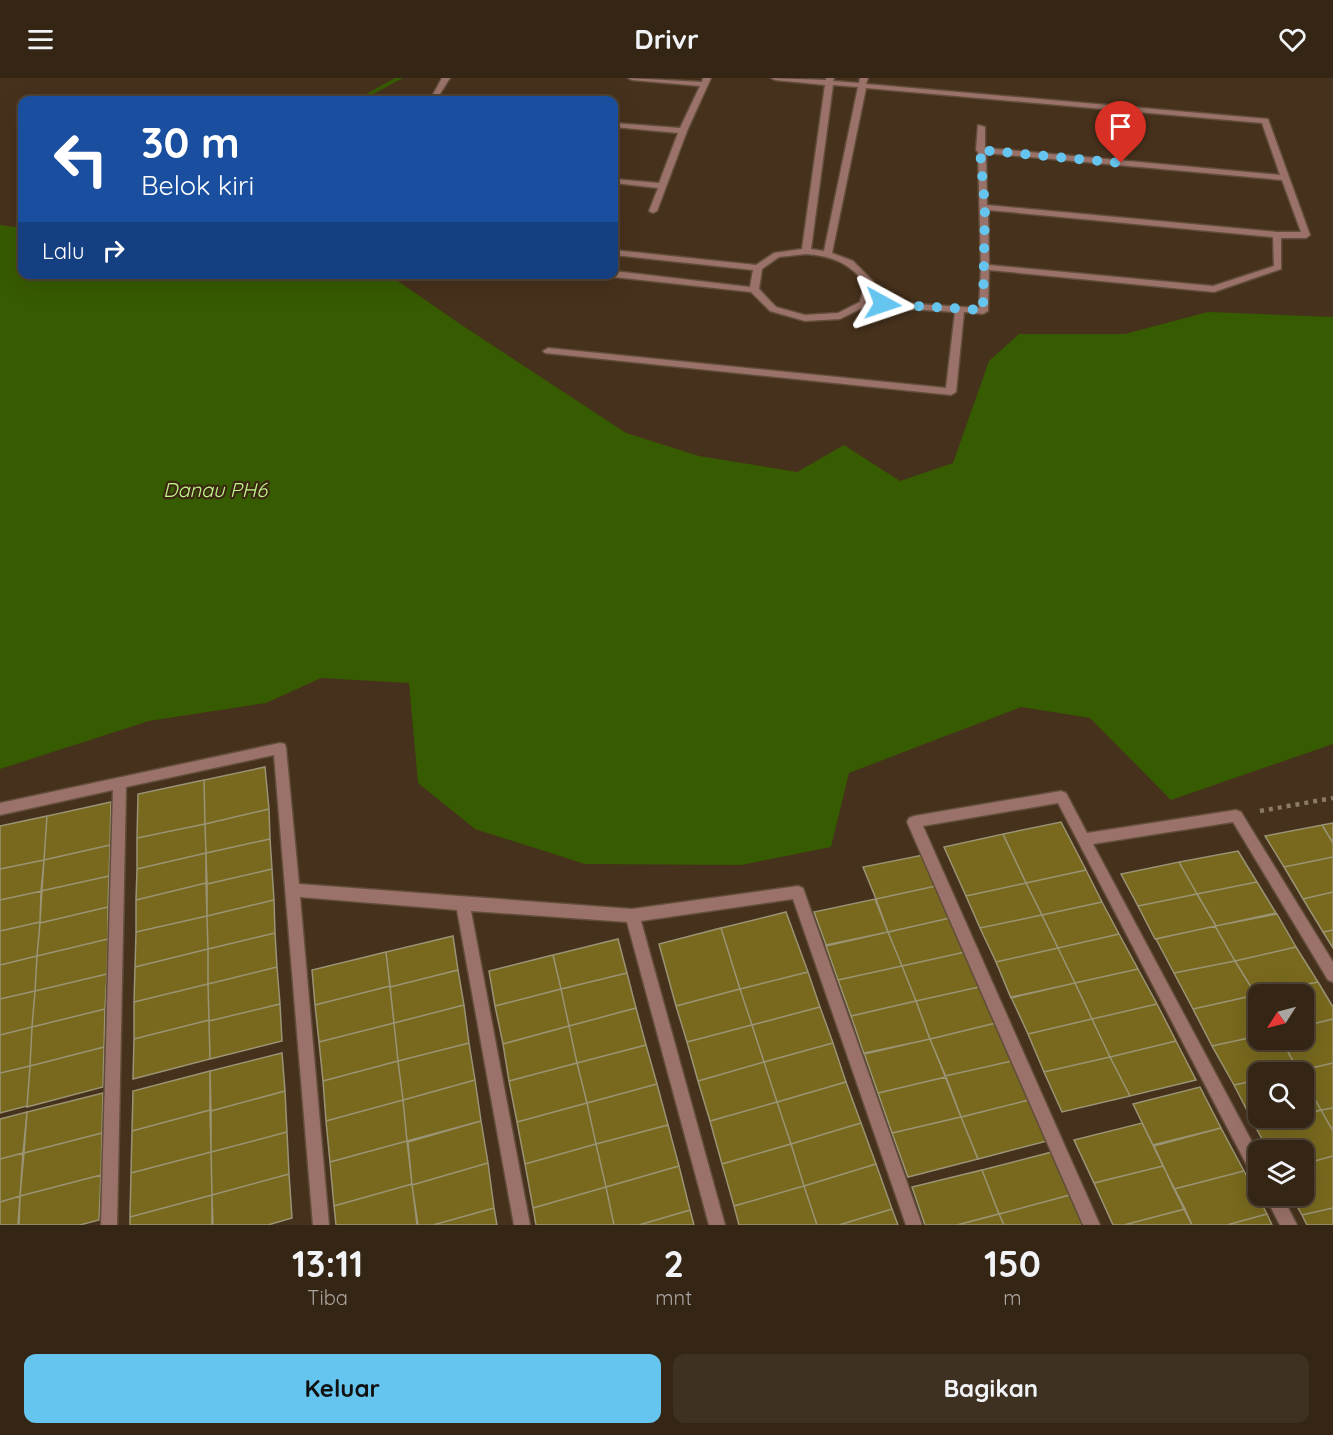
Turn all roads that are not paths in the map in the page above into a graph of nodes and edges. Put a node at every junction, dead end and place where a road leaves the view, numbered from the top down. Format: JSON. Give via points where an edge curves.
{"nodes":[{"id":1,"x":447,"y":78,"type":"edge"},
{"id":2,"x":632,"y":78,"type":"edge"},
{"id":3,"x":775,"y":78,"type":"edge"},
{"id":4,"x":706,"y":81,"type":"edge"},
{"id":5,"x":830,"y":81,"type":"edge"},
{"id":6,"x":864,"y":83,"type":"edge"},
{"id":7,"x":436,"y":96,"type":"edge"},
{"id":8,"x":618,"y":125,"type":"edge"},
{"id":9,"x":981,"y":127,"type":"dead end"},
{"id":10,"x":683,"y":131,"type":"junction"},
{"id":11,"x":980,"y":150,"type":"junction"},
{"id":12,"x":1285,"y":178,"type":"junction"},
{"id":13,"x":618,"y":181,"type":"edge"},
{"id":14,"x":662,"y":186,"type":"junction"},
{"id":15,"x":985,"y":207,"type":"junction"},
{"id":16,"x":652,"y":211,"type":"dead end"},
{"id":17,"x":1277,"y":235,"type":"junction"},
{"id":18,"x":806,"y":251,"type":"junction"},
{"id":19,"x":618,"y":252,"type":"edge"},
{"id":20,"x":828,"y":253,"type":"junction"},
{"id":21,"x":985,"y":267,"type":"junction"},
{"id":22,"x":758,"y":268,"type":"junction"},
{"id":23,"x":618,"y":274,"type":"edge"},
{"id":24,"x":754,"y":291,"type":"junction"},
{"id":25,"x":864,"y":303,"type":"junction"},
{"id":26,"x":960,"y":311,"type":"junction"},
{"id":27,"x":548,"y":351,"type":"dead end"},
{"id":28,"x":120,"y":783,"type":"junction"},
{"id":29,"x":0,"y":809,"type":"edge"},
{"id":30,"x":1083,"y":840,"type":"junction"},
{"id":31,"x":293,"y":890,"type":"junction"},
{"id":32,"x":463,"y":904,"type":"junction"},
{"id":33,"x":632,"y":915,"type":"junction"},
{"id":34,"x":1333,"y":975,"type":"edge"},
{"id":35,"x":1248,"y":1150,"type":"edge"},
{"id":36,"x":1279,"y":1206,"type":"edge"},
{"id":37,"x":110,"y":1225,"type":"edge"},
{"id":38,"x":321,"y":1225,"type":"edge"},
{"id":39,"x":522,"y":1225,"type":"edge"},
{"id":40,"x":717,"y":1225,"type":"edge"},
{"id":41,"x":914,"y":1225,"type":"edge"},
{"id":42,"x":1092,"y":1225,"type":"edge"},
{"id":43,"x":1289,"y":1225,"type":"edge"}],
"edges":[{"from":1,"to":7,"type":"street"},
{"from":2,"to":4,"type":"street"},
{"from":3,"to":5,"type":"street"},
{"from":4,"to":10,"type":"street"},
{"from":5,"to":6,"type":"street"},
{"from":5,"to":18,"type":"street"},
{"from":6,"to":12,"type":"street","via":[[1265,121]]},
{"from":6,"to":20,"type":"street"},
{"from":8,"to":10,"type":"street"},
{"from":9,"to":11,"type":"street"},
{"from":10,"to":14,"type":"street"},
{"from":11,"to":12,"type":"street"},
{"from":11,"to":15,"type":"street"},
{"from":12,"to":17,"type":"street","via":[[1306,235]]},
{"from":13,"to":14,"type":"street"},
{"from":14,"to":16,"type":"street"},
{"from":15,"to":17,"type":"street"},
{"from":15,"to":21,"type":"street"},
{"from":17,"to":21,"type":"street","via":[[1278,267],[1214,289]]},
{"from":18,"to":20,"type":"street"},
{"from":18,"to":22,"type":"street","via":[[777,255]]},
{"from":19,"to":22,"type":"street"},
{"from":20,"to":25,"type":"street","via":[[856,264],[870,283]]},
{"from":21,"to":26,"type":"street","via":[[983,310]]},
{"from":22,"to":24,"type":"street"},
{"from":23,"to":24,"type":"street"},
{"from":24,"to":25,"type":"street","via":[[772,309],[805,318],[840,316]]},
{"from":25,"to":26,"type":"street"},
{"from":26,"to":27,"type":"street","via":[[951,392]]},
{"from":28,"to":29,"type":"street"},
{"from":28,"to":31,"type":"street","via":[[280,748]]},
{"from":28,"to":37,"type":"street"},
{"from":30,"to":34,"type":"street","via":[[1236,816]]},
{"from":30,"to":35,"type":"street"},
{"from":30,"to":42,"type":"street","via":[[1061,797],[914,822]]},
{"from":31,"to":32,"type":"street"},
{"from":31,"to":38,"type":"street"},
{"from":32,"to":33,"type":"street"},
{"from":32,"to":39,"type":"street"},
{"from":33,"to":40,"type":"street"},
{"from":33,"to":41,"type":"street","via":[[798,892]]},
{"from":36,"to":43,"type":"street"}]}
